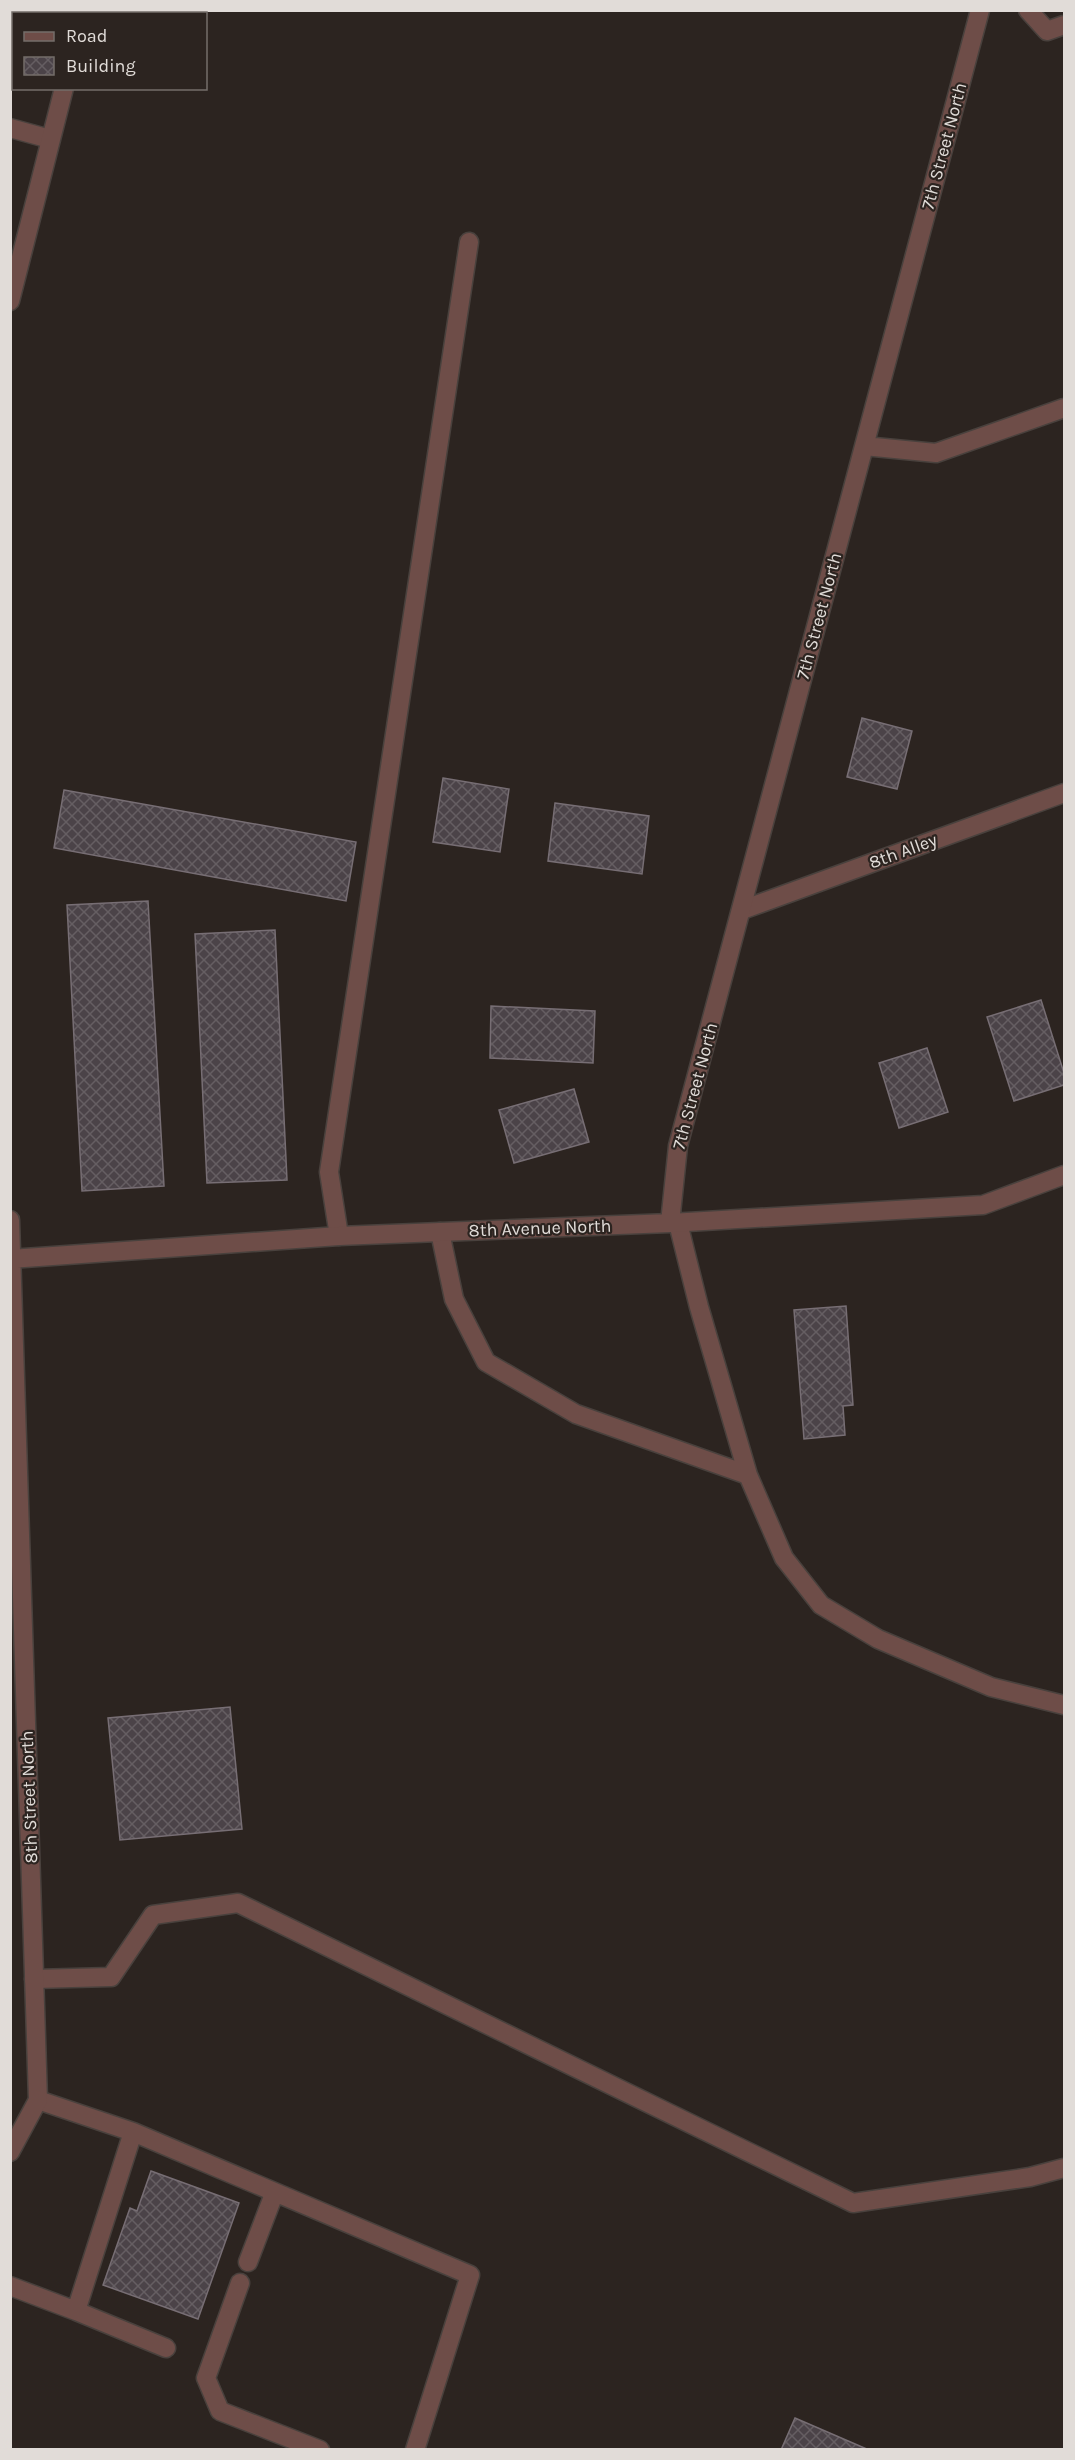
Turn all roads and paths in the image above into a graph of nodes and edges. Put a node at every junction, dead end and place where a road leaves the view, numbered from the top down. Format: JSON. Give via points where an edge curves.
{"nodes":[{"id":1,"x":980,"y":10,"type":"edge"},
{"id":2,"x":1028,"y":10,"type":"edge"},
{"id":3,"x":1065,"y":25,"type":"edge"},
{"id":4,"x":63,"y":90,"type":"edge"},
{"id":5,"x":10,"y":128,"type":"edge"},
{"id":6,"x":51,"y":139,"type":"junction"},
{"id":7,"x":469,"y":242,"type":"dead end"},
{"id":8,"x":10,"y":301,"type":"edge"},
{"id":9,"x":1065,"y":408,"type":"edge"},
{"id":10,"x":864,"y":446,"type":"junction"},
{"id":11,"x":1065,"y":793,"type":"edge"},
{"id":12,"x":742,"y":910,"type":"junction"},
{"id":13,"x":1065,"y":1176,"type":"edge"},
{"id":14,"x":10,"y":1220,"type":"edge"},
{"id":15,"x":674,"y":1223,"type":"junction"},
{"id":16,"x":440,"y":1232,"type":"junction"},
{"id":17,"x":339,"y":1236,"type":"junction"},
{"id":18,"x":12,"y":1259,"type":"edge"},
{"id":19,"x":748,"y":1475,"type":"junction"},
{"id":20,"x":1065,"y":1705,"type":"edge"},
{"id":21,"x":34,"y":1978,"type":"junction"},
{"id":22,"x":38,"y":2100,"type":"junction"},
{"id":23,"x":133,"y":2132,"type":"junction"},
{"id":24,"x":10,"y":2152,"type":"edge"},
{"id":25,"x":1065,"y":2168,"type":"edge"},
{"id":26,"x":274,"y":2194,"type":"junction"},
{"id":27,"x":248,"y":2262,"type":"dead end"},
{"id":28,"x":240,"y":2283,"type":"dead end"},
{"id":29,"x":10,"y":2286,"type":"edge"},
{"id":30,"x":76,"y":2311,"type":"junction"},
{"id":31,"x":166,"y":2348,"type":"dead end"},
{"id":32,"x":320,"y":2450,"type":"edge"},
{"id":33,"x":415,"y":2450,"type":"edge"}],
"edges":[{"from":1,"to":10,"type":"street","name":"7th Street North"},
{"from":2,"to":3,"type":"street","via":[[1047,31]]},
{"from":4,"to":6,"type":"street"},
{"from":5,"to":6,"type":"street"},
{"from":6,"to":8,"type":"street"},
{"from":7,"to":17,"type":"street","via":[[329,1172]]},
{"from":9,"to":10,"type":"street","via":[[936,453]]},
{"from":10,"to":12,"type":"street","name":"7th Street North"},
{"from":11,"to":12,"type":"street","name":"8th Alley"},
{"from":12,"to":15,"type":"street","name":"7th Street North","via":[[678,1146]]},
{"from":13,"to":15,"type":"street","name":"8th Avenue North","via":[[983,1205]]},
{"from":14,"to":18,"type":"street","name":"8th Street North"},
{"from":15,"to":16,"type":"street","name":"8th Avenue North"},
{"from":15,"to":19,"type":"street","name":"7th Street North"},
{"from":16,"to":17,"type":"street","name":"8th Avenue North"},
{"from":16,"to":19,"type":"street","via":[[454,1299],[486,1362],[576,1414]]},
{"from":17,"to":18,"type":"street","name":"8th Avenue North"},
{"from":18,"to":21,"type":"street","name":"8th Street North"},
{"from":19,"to":20,"type":"street","name":"7th Street North","via":[[784,1558],[820,1605],[878,1639],[991,1687]]},
{"from":21,"to":22,"type":"street","name":"8th Street North"},
{"from":21,"to":25,"type":"street","via":[[111,1977],[153,1915],[238,1903],[853,2203],[1030,2177]]},
{"from":22,"to":23,"type":"street"},
{"from":22,"to":24,"type":"street"},
{"from":23,"to":26,"type":"street"},
{"from":23,"to":30,"type":"street"},
{"from":26,"to":27,"type":"street"},
{"from":26,"to":33,"type":"street","via":[[470,2275]]},
{"from":28,"to":32,"type":"street","via":[[206,2378],[220,2410]]},
{"from":29,"to":30,"type":"street"},
{"from":30,"to":31,"type":"street"}]}
